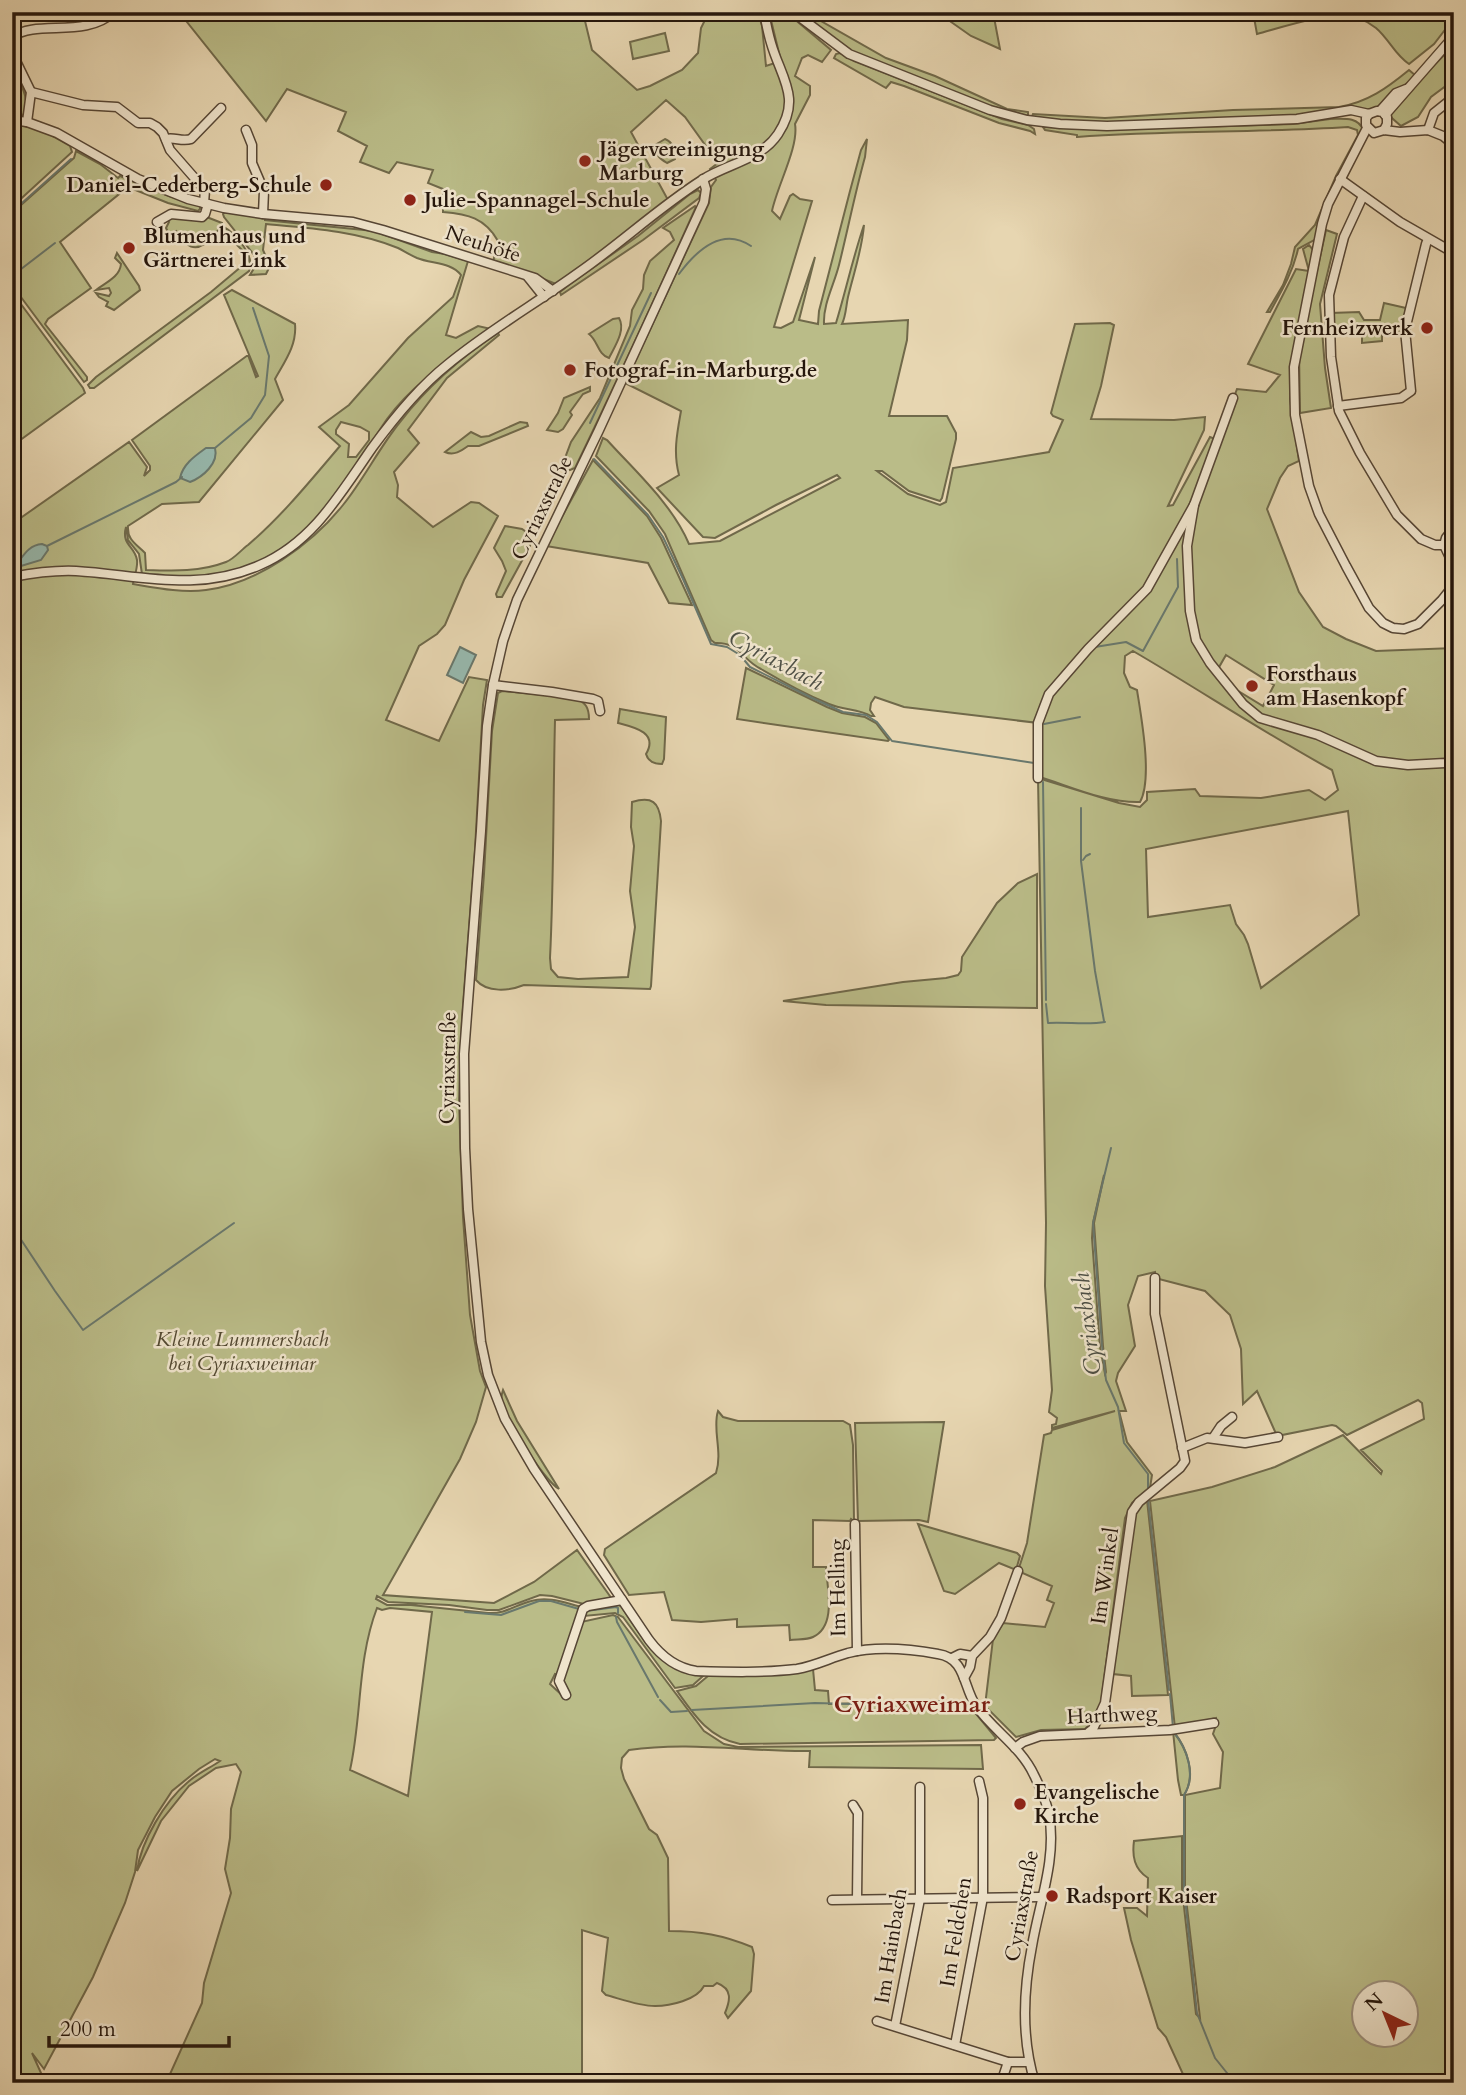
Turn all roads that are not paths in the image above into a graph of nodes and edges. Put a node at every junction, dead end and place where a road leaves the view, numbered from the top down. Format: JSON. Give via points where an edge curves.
{"nodes":[{"id":1,"x":114,"y":12,"type":"edge"},
{"id":2,"x":764,"y":12,"type":"edge"},
{"id":3,"x":793,"y":12,"type":"edge"},
{"id":4,"x":12,"y":37,"type":"edge"},
{"id":5,"x":1453,"y":38,"type":"edge"},
{"id":6,"x":12,"y":53,"type":"edge"},
{"id":7,"x":31,"y":92,"type":"junction"},
{"id":8,"x":1454,"y":97,"type":"edge"},
{"id":9,"x":221,"y":108,"type":"dead end"},
{"id":10,"x":1384,"y":119,"type":"junction"},
{"id":11,"x":12,"y":120,"type":"edge"},
{"id":12,"x":27,"y":122,"type":"junction"},
{"id":13,"x":1369,"y":124,"type":"junction"},
{"id":14,"x":246,"y":130,"type":"dead end"},
{"id":15,"x":1428,"y":130,"type":"junction"},
{"id":16,"x":166,"y":139,"type":"junction"},
{"id":17,"x":1454,"y":145,"type":"edge"},
{"id":18,"x":703,"y":179,"type":"junction"},
{"id":19,"x":1340,"y":179,"type":"junction"},
{"id":20,"x":1363,"y":197,"type":"junction"},
{"id":21,"x":206,"y":204,"type":"junction"},
{"id":22,"x":263,"y":214,"type":"junction"},
{"id":23,"x":156,"y":222,"type":"dead end"},
{"id":24,"x":1429,"y":239,"type":"junction"},
{"id":25,"x":1452,"y":248,"type":"edge"},
{"id":26,"x":528,"y":277,"type":"junction"},
{"id":27,"x":553,"y":290,"type":"junction"},
{"id":28,"x":544,"y":297,"type":"junction"},
{"id":29,"x":1233,"y":398,"type":"dead end"},
{"id":30,"x":1338,"y":406,"type":"junction"},
{"id":31,"x":1194,"y":505,"type":"junction"},
{"id":32,"x":1454,"y":528,"type":"edge"},
{"id":33,"x":1444,"y":545,"type":"junction"},
{"id":34,"x":1454,"y":566,"type":"edge"},
{"id":35,"x":12,"y":577,"type":"edge"},
{"id":36,"x":1454,"y":585,"type":"edge"},
{"id":37,"x":493,"y":685,"type":"junction"},
{"id":38,"x":600,"y":711,"type":"dead end"},
{"id":39,"x":1454,"y":761,"type":"edge"},
{"id":40,"x":1038,"y":778,"type":"dead end"},
{"id":41,"x":1155,"y":1278,"type":"dead end"},
{"id":42,"x":1232,"y":1417,"type":"dead end"},
{"id":43,"x":1278,"y":1437,"type":"dead end"},
{"id":44,"x":1213,"y":1438,"type":"junction"},
{"id":45,"x":1182,"y":1448,"type":"junction"},
{"id":46,"x":855,"y":1524,"type":"dead end"},
{"id":47,"x":1018,"y":1570,"type":"dead end"},
{"id":48,"x":622,"y":1600,"type":"junction"},
{"id":49,"x":857,"y":1651,"type":"junction"},
{"id":50,"x":972,"y":1656,"type":"junction"},
{"id":51,"x":952,"y":1658,"type":"junction"},
{"id":52,"x":964,"y":1678,"type":"junction"},
{"id":53,"x":566,"y":1695,"type":"dead end"},
{"id":54,"x":1214,"y":1723,"type":"dead end"},
{"id":55,"x":1089,"y":1732,"type":"junction"},
{"id":56,"x":1015,"y":1748,"type":"junction"},
{"id":57,"x":979,"y":1781,"type":"dead end"},
{"id":58,"x":920,"y":1787,"type":"dead end"},
{"id":59,"x":853,"y":1805,"type":"dead end"},
{"id":60,"x":1042,"y":1896,"type":"junction"},
{"id":61,"x":983,"y":1897,"type":"junction"},
{"id":62,"x":858,"y":1899,"type":"junction"},
{"id":63,"x":920,"y":1899,"type":"junction"},
{"id":64,"x":832,"y":1900,"type":"dead end"},
{"id":65,"x":877,"y":2021,"type":"dead end"},
{"id":66,"x":895,"y":2026,"type":"junction"},
{"id":67,"x":955,"y":2045,"type":"junction"},
{"id":68,"x":1008,"y":2062,"type":"junction"},
{"id":69,"x":1029,"y":2062,"type":"junction"},
{"id":70,"x":1001,"y":2083,"type":"edge"},
{"id":71,"x":1035,"y":2083,"type":"edge"}],
"edges":[{"from":1,"to":4,"type":"street","via":[[90,25]]},
{"from":2,"to":18,"type":"street","via":[[789,89],[787,116],[765,147]]},
{"from":3,"to":13,"type":"street","via":[[849,54],[1027,121],[1108,126],[1297,119],[1351,110]]},
{"from":5,"to":10,"type":"street"},
{"from":6,"to":7,"type":"street"},
{"from":7,"to":12,"type":"street"},
{"from":7,"to":16,"type":"street","via":[[83,105],[117,107],[138,122],[157,127]]},
{"from":8,"to":15,"type":"street","via":[[1434,113]]},
{"from":9,"to":16,"type":"street","via":[[191,139]]},
{"from":10,"to":13,"type":"street"},
{"from":10,"to":13,"type":"street","via":[[1374,111]]},
{"from":10,"to":15,"type":"street","via":[[1408,131]]},
{"from":11,"to":12,"type":"street","name":"Neuhöfe"},
{"from":12,"to":21,"type":"street","name":"Neuhöfe","via":[[144,182]]},
{"from":13,"to":19,"type":"street"},
{"from":14,"to":22,"type":"street","via":[[252,163],[264,191]]},
{"from":15,"to":17,"type":"street"},
{"from":16,"to":21,"type":"street","via":[[170,150],[205,190]]},
{"from":18,"to":27,"type":"street"},
{"from":18,"to":37,"type":"street","name":"Cyriaxstraße","via":[[704,201],[517,600]]},
{"from":19,"to":20,"type":"street"},
{"from":19,"to":36,"type":"street","via":[[1324,212],[1296,353],[1295,415],[1308,486],[1364,598],[1387,626],[1404,629],[1418,624]]},
{"from":20,"to":24,"type":"street"},
{"from":20,"to":30,"type":"street","via":[[1344,237],[1329,295]]},
{"from":21,"to":22,"type":"street","name":"Neuhöfe"},
{"from":21,"to":23,"type":"street","via":[[202,217],[171,214]]},
{"from":22,"to":26,"type":"street","name":"Neuhöfe","via":[[359,224]]},
{"from":24,"to":25,"type":"street"},
{"from":24,"to":30,"type":"street","via":[[1405,330],[1411,391],[1401,398]]},
{"from":26,"to":27,"type":"street","name":"Neuhöfe"},
{"from":26,"to":28,"type":"street","name":"Neuhöfe"},
{"from":27,"to":28,"type":"street"},
{"from":28,"to":35,"type":"street","via":[[438,372],[393,420],[327,513],[279,556],[244,572],[200,581],[73,571]]},
{"from":29,"to":31,"type":"street"},
{"from":30,"to":33,"type":"street","via":[[1341,419],[1397,515],[1421,538]]},
{"from":31,"to":39,"type":"street","via":[[1187,559],[1196,640],[1242,704],[1260,718],[1318,735],[1376,761],[1408,765]]},
{"from":31,"to":40,"type":"street","via":[[1147,589],[1049,694],[1038,723]]},
{"from":32,"to":33,"type":"street"},
{"from":33,"to":34,"type":"street"},
{"from":37,"to":38,"type":"street","via":[[593,699]]},
{"from":37,"to":48,"type":"street","name":"Cyriaxstraße","via":[[464,1054],[467,1199],[481,1342],[492,1387],[512,1433]]},
{"from":41,"to":45,"type":"street","via":[[1155,1314]]},
{"from":42,"to":44,"type":"street"},
{"from":43,"to":44,"type":"street","via":[[1245,1443]]},
{"from":44,"to":45,"type":"street"},
{"from":45,"to":55,"type":"street","name":"Im Winkel","via":[[1184,1465],[1132,1512],[1105,1703]]},
{"from":46,"to":49,"type":"street","name":"Im Helling"},
{"from":47,"to":50,"type":"street","via":[[1001,1618]]},
{"from":48,"to":49,"type":"street","name":"Cyriaxstraße","via":[[655,1648],[687,1670],[785,1670]]},
{"from":48,"to":53,"type":"street","via":[[583,1609],[559,1681]]},
{"from":49,"to":51,"type":"street","name":"Cyriaxstraße","via":[[930,1652]]},
{"from":50,"to":51,"type":"street","name":"Cyriaxstraße"},
{"from":50,"to":52,"type":"street"},
{"from":51,"to":52,"type":"street","name":"Cyriaxstraße"},
{"from":52,"to":56,"type":"street","name":"Cyriaxstraße","via":[[975,1704]]},
{"from":54,"to":55,"type":"street","name":"Harthweg","via":[[1170,1730]]},
{"from":55,"to":56,"type":"street","name":"Harthweg","via":[[1040,1736]]},
{"from":56,"to":60,"type":"street","name":"Cyriaxstraße","via":[[1034,1774],[1049,1814],[1051,1842]]},
{"from":57,"to":61,"type":"street","name":"Im Feldchen"},
{"from":58,"to":63,"type":"street","name":"Im Hainbach"},
{"from":59,"to":62,"type":"street","via":[[858,1813]]},
{"from":60,"to":61,"type":"street"},
{"from":60,"to":69,"type":"street","name":"Cyriaxstraße","via":[[1026,1993]]},
{"from":61,"to":63,"type":"street"},
{"from":61,"to":67,"type":"street","name":"Im Feldchen"},
{"from":62,"to":63,"type":"street"},
{"from":62,"to":64,"type":"street"},
{"from":63,"to":66,"type":"street","name":"Im Hainbach"},
{"from":65,"to":66,"type":"street"},
{"from":66,"to":67,"type":"street"},
{"from":67,"to":68,"type":"street"},
{"from":68,"to":69,"type":"street"},
{"from":68,"to":70,"type":"street"},
{"from":69,"to":71,"type":"street","name":"Cyriaxstraße"}]}
